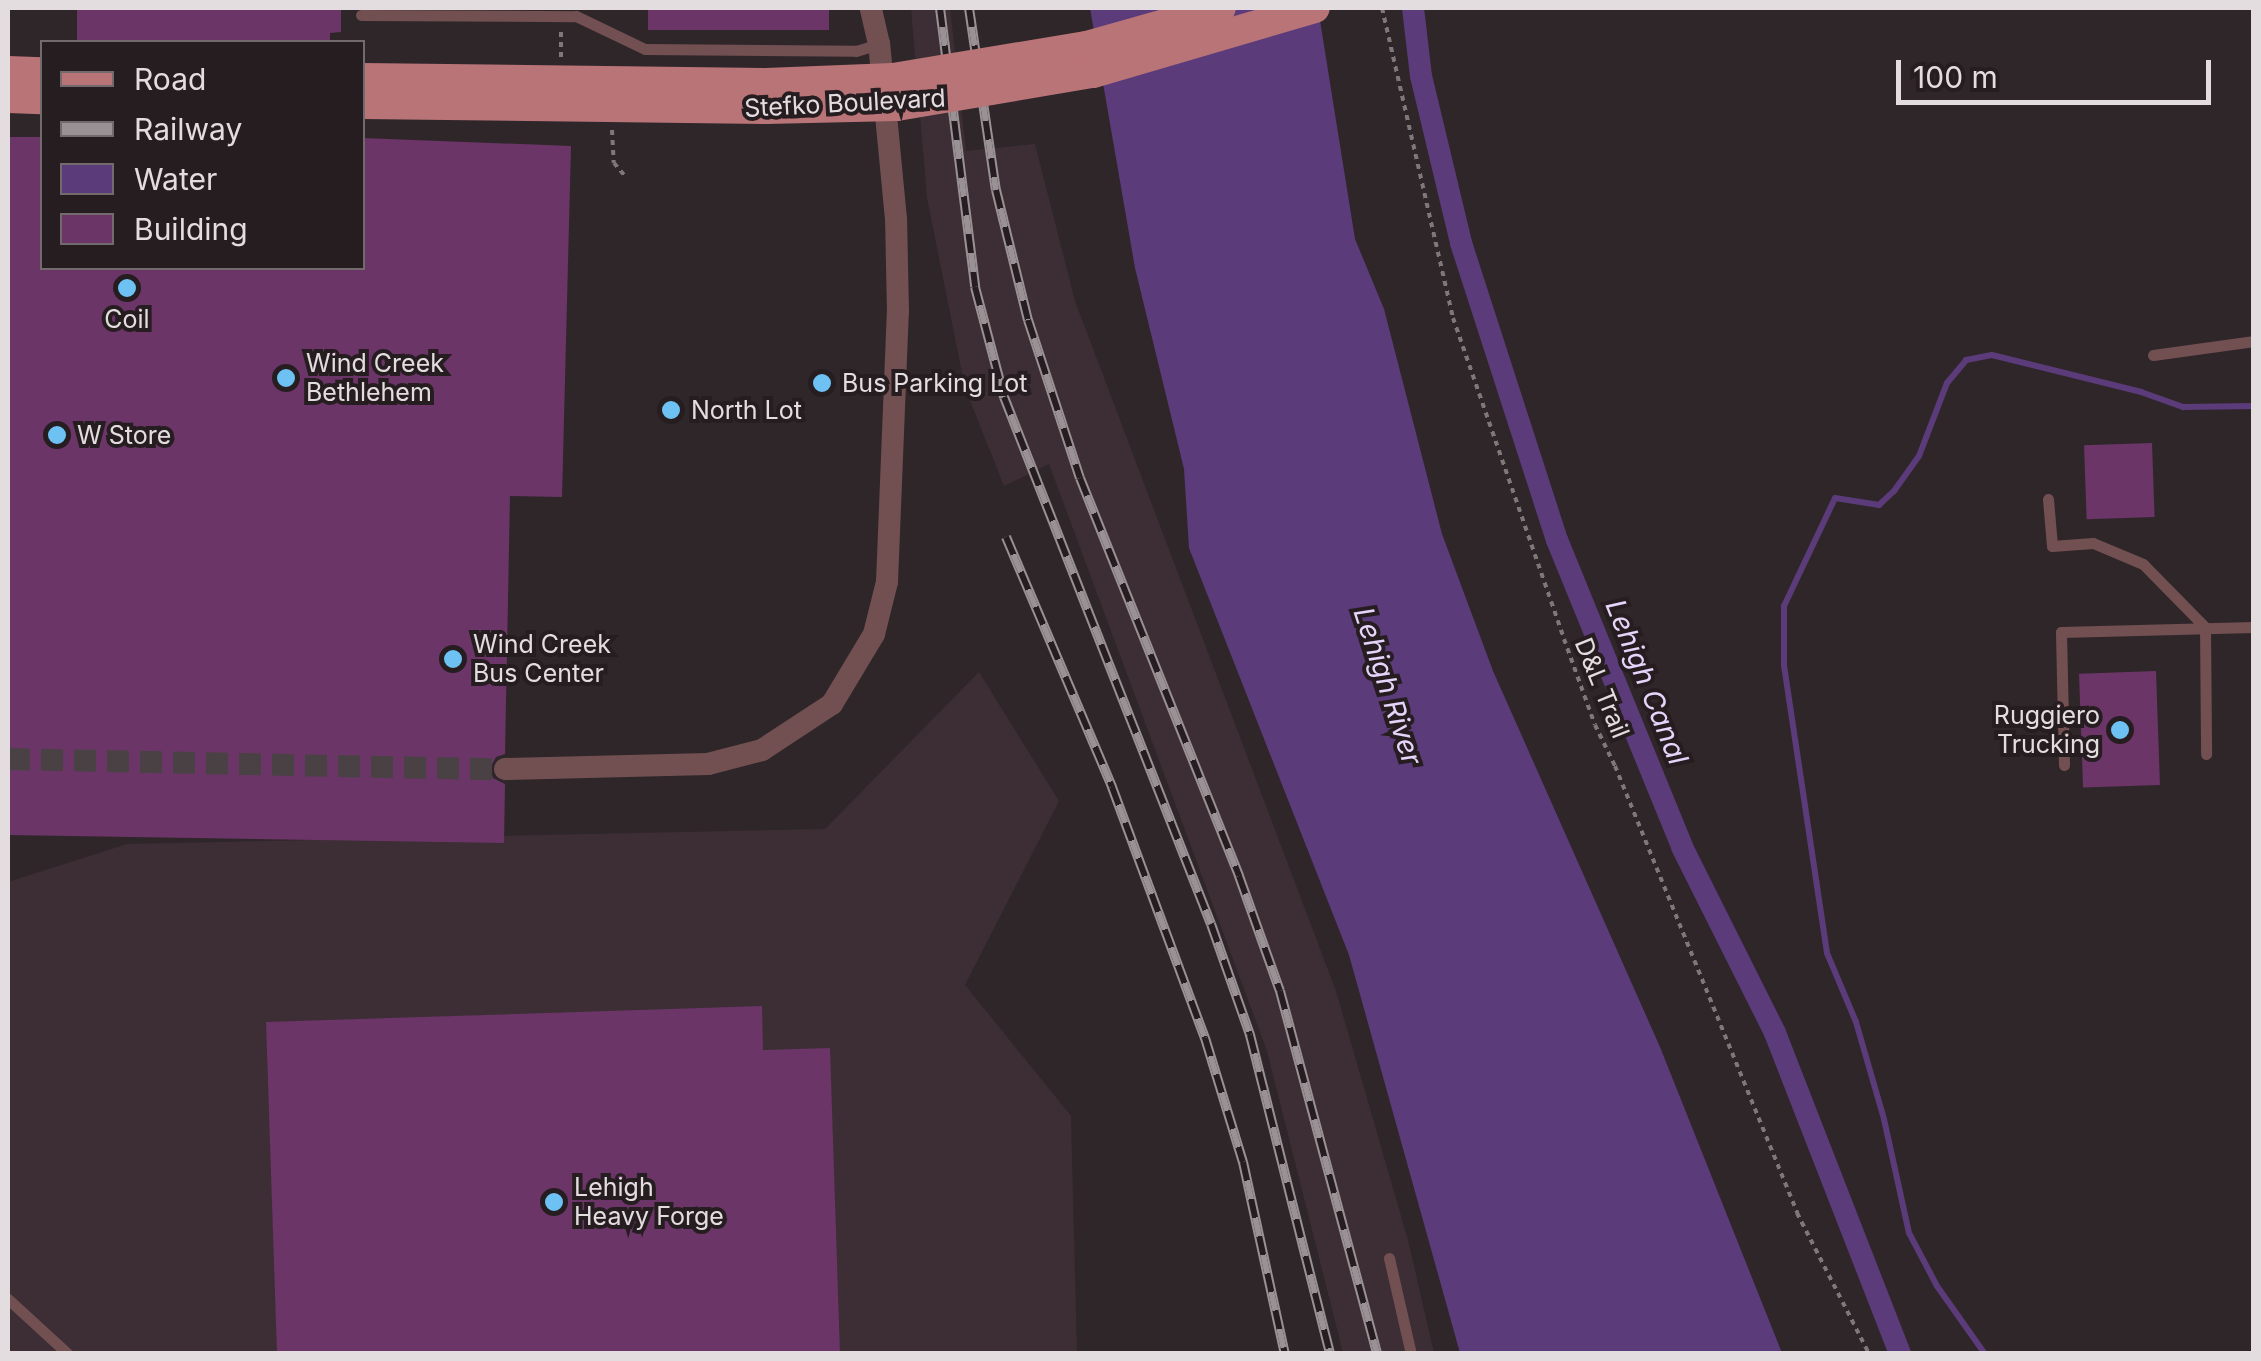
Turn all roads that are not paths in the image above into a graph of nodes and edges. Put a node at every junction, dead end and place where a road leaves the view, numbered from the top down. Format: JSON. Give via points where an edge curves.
{"nodes":[{"id":1,"x":871,"y":8,"type":"edge"},
{"id":2,"x":1221,"y":8,"type":"edge"},
{"id":3,"x":1315,"y":8,"type":"edge"},
{"id":4,"x":481,"y":10,"type":"edge"},
{"id":5,"x":559,"y":12,"type":"edge"},
{"id":6,"x":361,"y":15,"type":"dead end"},
{"id":7,"x":880,"y":44,"type":"junction"},
{"id":8,"x":8,"y":72,"type":"edge"},
{"id":9,"x":40,"y":72,"type":"edge"},
{"id":10,"x":365,"y":78,"type":"edge"},
{"id":11,"x":8,"y":98,"type":"edge"},
{"id":12,"x":40,"y":99,"type":"edge"},
{"id":13,"x":365,"y":104,"type":"edge"},
{"id":14,"x":2254,"y":341,"type":"edge"},
{"id":15,"x":2153,"y":354,"type":"dead end"},
{"id":16,"x":2048,"y":499,"type":"dead end"},
{"id":17,"x":2205,"y":627,"type":"junction"},
{"id":18,"x":2254,"y":627,"type":"edge"},
{"id":19,"x":2206,"y":754,"type":"dead end"},
{"id":20,"x":2064,"y":765,"type":"dead end"},
{"id":21,"x":505,"y":768,"type":"tunnel mouth"},
{"id":22,"x":1390,"y":1258,"type":"dead end"},
{"id":23,"x":8,"y":1298,"type":"edge"},
{"id":24,"x":68,"y":1354,"type":"edge"},
{"id":25,"x":1411,"y":1354,"type":"edge"}],
"edges":[{"from":1,"to":7,"type":"street"},
{"from":2,"to":10,"type":"main road","name":"Stefko Boulevard","bridge":true,"via":[[1087,46],[894,78]]},
{"from":3,"to":13,"type":"main road","name":"Stefko Boulevard","bridge":true,"via":[[1093,73],[897,106]]},
{"from":4,"to":5,"type":"lane"},
{"from":4,"to":6,"type":"lane"},
{"from":5,"to":7,"type":"lane","via":[[645,49],[856,51]]},
{"from":7,"to":21,"type":"street","via":[[898,312],[886,582],[874,634],[856,671],[814,720],[728,761]]},
{"from":8,"to":9,"type":"main road"},
{"from":11,"to":12,"type":"main road"},
{"from":14,"to":15,"type":"lane"},
{"from":16,"to":17,"type":"lane","via":[[2052,546],[2093,544],[2143,564]]},
{"from":17,"to":18,"type":"lane"},
{"from":17,"to":19,"type":"lane"},
{"from":17,"to":20,"type":"lane","via":[[2062,632]]},
{"from":22,"to":25,"type":"lane"},
{"from":23,"to":24,"type":"lane"}]}
